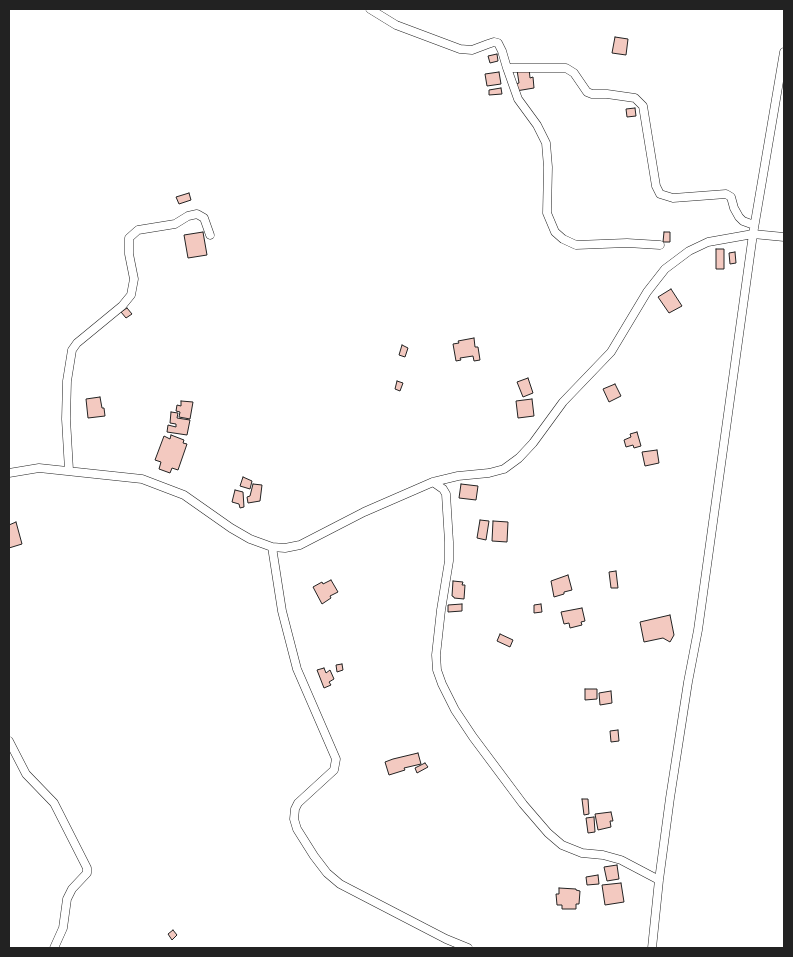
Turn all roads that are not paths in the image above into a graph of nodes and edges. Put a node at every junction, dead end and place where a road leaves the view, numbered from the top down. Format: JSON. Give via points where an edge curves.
{"nodes":[{"id":1,"x":370,"y":9,"type":"edge"},
{"id":2,"x":784,"y":52,"type":"edge"},
{"id":3,"x":507,"y":68,"type":"junction"},
{"id":4,"x":754,"y":225,"type":"junction"},
{"id":5,"x":752,"y":234,"type":"junction"},
{"id":6,"x":210,"y":235,"type":"dead end"},
{"id":7,"x":784,"y":237,"type":"edge"},
{"id":8,"x":660,"y":245,"type":"dead end"},
{"id":9,"x":69,"y":470,"type":"junction"},
{"id":10,"x":9,"y":473,"type":"edge"},
{"id":11,"x":432,"y":482,"type":"junction"},
{"id":12,"x":272,"y":547,"type":"junction"},
{"id":13,"x":9,"y":740,"type":"edge"},
{"id":14,"x":659,"y":880,"type":"junction"},
{"id":15,"x":54,"y":948,"type":"edge"},
{"id":16,"x":468,"y":948,"type":"edge"},
{"id":17,"x":652,"y":948,"type":"edge"}],
"edges":[{"from":1,"to":3,"type":"street","via":[[396,25],[460,49],[472,50],[498,43]]},
{"from":2,"to":4,"type":"street"},
{"from":3,"to":4,"type":"street","via":[[566,68],[574,73],[586,92],[635,98],[643,106],[660,194],[673,198],[726,194],[731,197],[738,217]]},
{"from":3,"to":8,"type":"street","via":[[518,99],[546,142],[546,205],[555,232],[576,244]]},
{"from":4,"to":5,"type":"street"},
{"from":5,"to":7,"type":"street"},
{"from":5,"to":11,"type":"street","via":[[708,242],[665,269],[610,352],[563,402],[533,443],[512,463],[495,472]]},
{"from":5,"to":14,"type":"street","via":[[698,630]]},
{"from":6,"to":9,"type":"street","via":[[204,218],[197,214],[175,224],[138,230],[129,238],[134,279],[131,295],[78,343],[69,361]]},
{"from":9,"to":10,"type":"street","via":[[39,468]]},
{"from":9,"to":12,"type":"street","via":[[155,483],[184,494],[231,528]]},
{"from":11,"to":12,"type":"street","via":[[364,512],[300,546]]},
{"from":11,"to":14,"type":"street","via":[[446,494],[449,542],[437,670],[455,710],[524,804],[562,845],[582,853],[621,860]]},
{"from":12,"to":16,"type":"street","via":[[282,611],[297,669],[336,759],[334,770],[298,803],[294,819],[297,829],[327,873],[340,884],[446,940]]},
{"from":13,"to":15,"type":"street","via":[[26,774],[54,804],[87,868],[87,873],[67,899],[63,928]]},
{"from":14,"to":17,"type":"street"}]}
